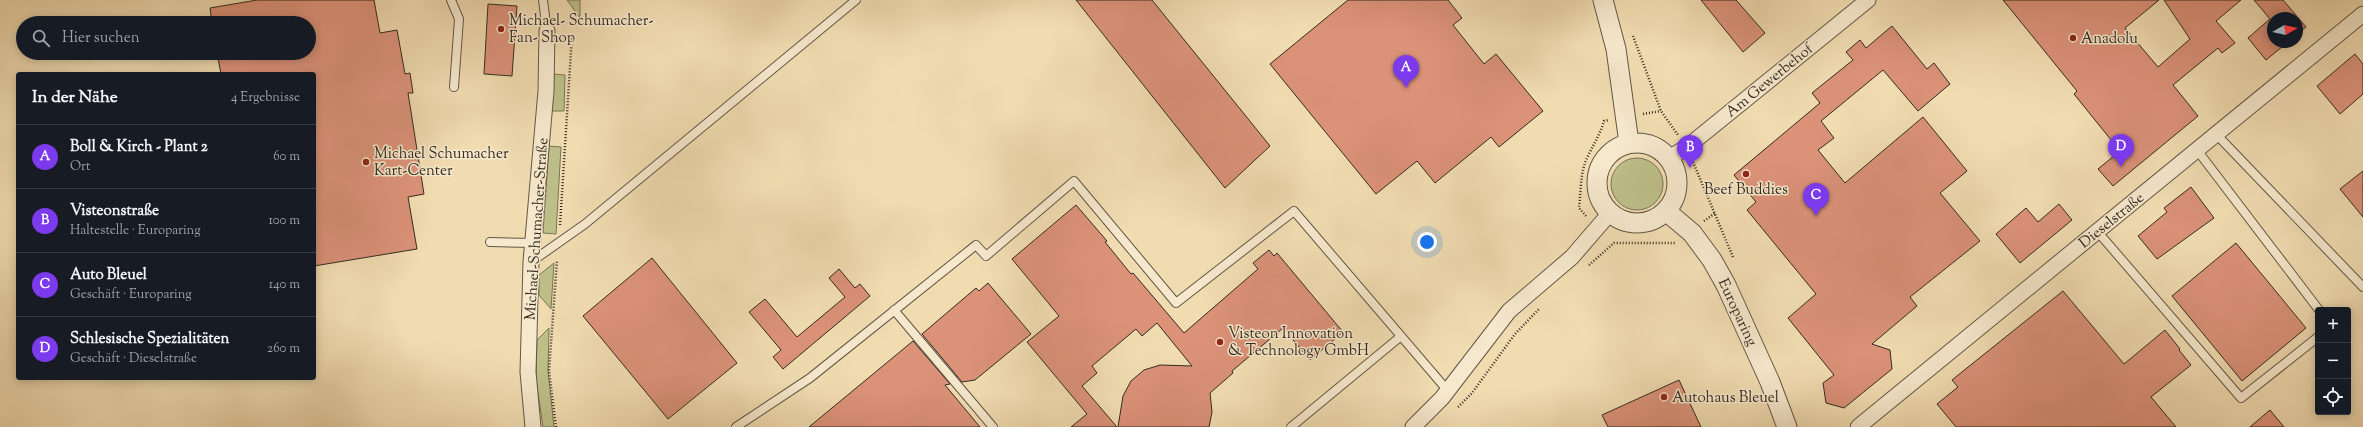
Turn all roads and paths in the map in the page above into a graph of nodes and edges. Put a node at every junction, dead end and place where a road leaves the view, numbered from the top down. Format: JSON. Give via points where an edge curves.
{"nodes":[{"id":1,"x":452,"y":0,"type":"edge"},
{"id":2,"x":543,"y":0,"type":"edge"},
{"id":3,"x":856,"y":0,"type":"edge"},
{"id":4,"x":1603,"y":0,"type":"edge"},
{"id":5,"x":1868,"y":0,"type":"edge"},
{"id":6,"x":2363,"y":14,"type":"edge"},
{"id":7,"x":547,"y":31,"type":"joint"},
{"id":8,"x":1632,"y":34,"type":"dead end"},
{"id":9,"x":454,"y":87,"type":"dead end"},
{"id":10,"x":1661,"y":111,"type":"junction"},
{"id":11,"x":1625,"y":117,"type":"junction"},
{"id":12,"x":2216,"y":134,"type":"junction"},
{"id":13,"x":1629,"y":143,"type":"junction"},
{"id":14,"x":1687,"y":147,"type":"junction"},
{"id":15,"x":2197,"y":150,"type":"junction"},
{"id":16,"x":1669,"y":158,"type":"junction"},
{"id":17,"x":1666,"y":211,"type":"junction"},
{"id":18,"x":1610,"y":213,"type":"junction"},
{"id":19,"x":1715,"y":213,"type":"junction"},
{"id":20,"x":1597,"y":227,"type":"junction"},
{"id":21,"x":2097,"y":231,"type":"junction"},
{"id":22,"x":1692,"y":233,"type":"junction"},
{"id":23,"x":490,"y":242,"type":"dead end"},
{"id":24,"x":533,"y":243,"type":"junction"},
{"id":25,"x":1614,"y":243,"type":"junction"},
{"id":26,"x":531,"y":262,"type":"junction"},
{"id":27,"x":1736,"y":264,"type":"dead end"},
{"id":28,"x":1584,"y":269,"type":"dead end"},
{"id":29,"x":2363,"y":287,"type":"edge"},
{"id":30,"x":1541,"y":307,"type":"dead end"},
{"id":31,"x":2317,"y":307,"type":"edge"},
{"id":32,"x":894,"y":310,"type":"junction"},
{"id":33,"x":1400,"y":336,"type":"junction"},
{"id":34,"x":2315,"y":339,"type":"edge"},
{"id":35,"x":1448,"y":391,"type":"junction"},
{"id":36,"x":1455,"y":410,"type":"dead end"},
{"id":37,"x":533,"y":427,"type":"edge"},
{"id":38,"x":736,"y":427,"type":"edge"},
{"id":39,"x":993,"y":427,"type":"edge"},
{"id":40,"x":1291,"y":427,"type":"edge"},
{"id":41,"x":1413,"y":427,"type":"edge"},
{"id":42,"x":1787,"y":427,"type":"edge"},
{"id":43,"x":1858,"y":427,"type":"edge"}],
"edges":[{"from":1,"to":9,"type":"lane","via":[[459,19]]},
{"from":2,"to":7,"type":"lane"},
{"from":3,"to":26,"type":"lane","via":[[585,224]]},
{"from":4,"to":11,"type":"street","via":[[1616,49]]},
{"from":5,"to":14,"type":"street","name":"Am Gewerbehof"},
{"from":6,"to":12,"type":"street","name":"Dieselstraße"},
{"from":7,"to":24,"type":"street","name":"Michael-Schumacher-Straße","via":[[546,91]]},
{"from":8,"to":10,"type":"path"},
{"from":10,"to":11,"type":"path"},
{"from":10,"to":14,"type":"path"},
{"from":11,"to":13,"type":"street"},
{"from":11,"to":20,"type":"path","via":[[1604,121],[1600,135],[1586,158],[1579,208]]},
{"from":12,"to":15,"type":"street","name":"Dieselstraße"},
{"from":12,"to":29,"type":"lane"},
{"from":13,"to":16,"type":"street","via":[[1651,145]]},
{"from":13,"to":18,"type":"street","via":[[1613,151],[1602,164],[1597,181],[1600,198]]},
{"from":14,"to":16,"type":"street","name":"Am Gewerbehof"},
{"from":14,"to":19,"type":"path"},
{"from":15,"to":21,"type":"street","name":"Dieselstraße"},
{"from":15,"to":31,"type":"lane"},
{"from":16,"to":17,"type":"street","via":[[1676,171],[1678,185],[1674,199]]},
{"from":17,"to":18,"type":"street","via":[[1654,220],[1638,224],[1623,221]]},
{"from":17,"to":22,"type":"street","name":"Europaring"},
{"from":18,"to":20,"type":"street"},
{"from":19,"to":22,"type":"path","via":[[1706,218]]},
{"from":19,"to":27,"type":"path"},
{"from":20,"to":25,"type":"path"},
{"from":20,"to":35,"type":"street","via":[[1572,257],[1509,311]]},
{"from":21,"to":34,"type":"lane","via":[[2241,398]]},
{"from":21,"to":43,"type":"street","name":"Dieselstraße"},
{"from":22,"to":25,"type":"path","via":[[1677,243]]},
{"from":22,"to":42,"type":"street","name":"Europaring","via":[[1726,285],[1770,382]]},
{"from":23,"to":24,"type":"lane"},
{"from":24,"to":26,"type":"street","name":"Michael-Schumacher-Straße"},
{"from":25,"to":28,"type":"path"},
{"from":26,"to":37,"type":"street","name":"Michael-Schumacher-Straße","via":[[528,372]]},
{"from":30,"to":36,"type":"path","via":[[1516,334],[1472,394]]},
{"from":32,"to":33,"type":"lane","via":[[976,245],[986,256],[1074,181],[1176,303],[1294,211]]},
{"from":32,"to":38,"type":"lane","via":[[810,378]]},
{"from":32,"to":39,"type":"lane"},
{"from":33,"to":35,"type":"lane"},
{"from":33,"to":40,"type":"lane"},
{"from":35,"to":41,"type":"street"}]}
